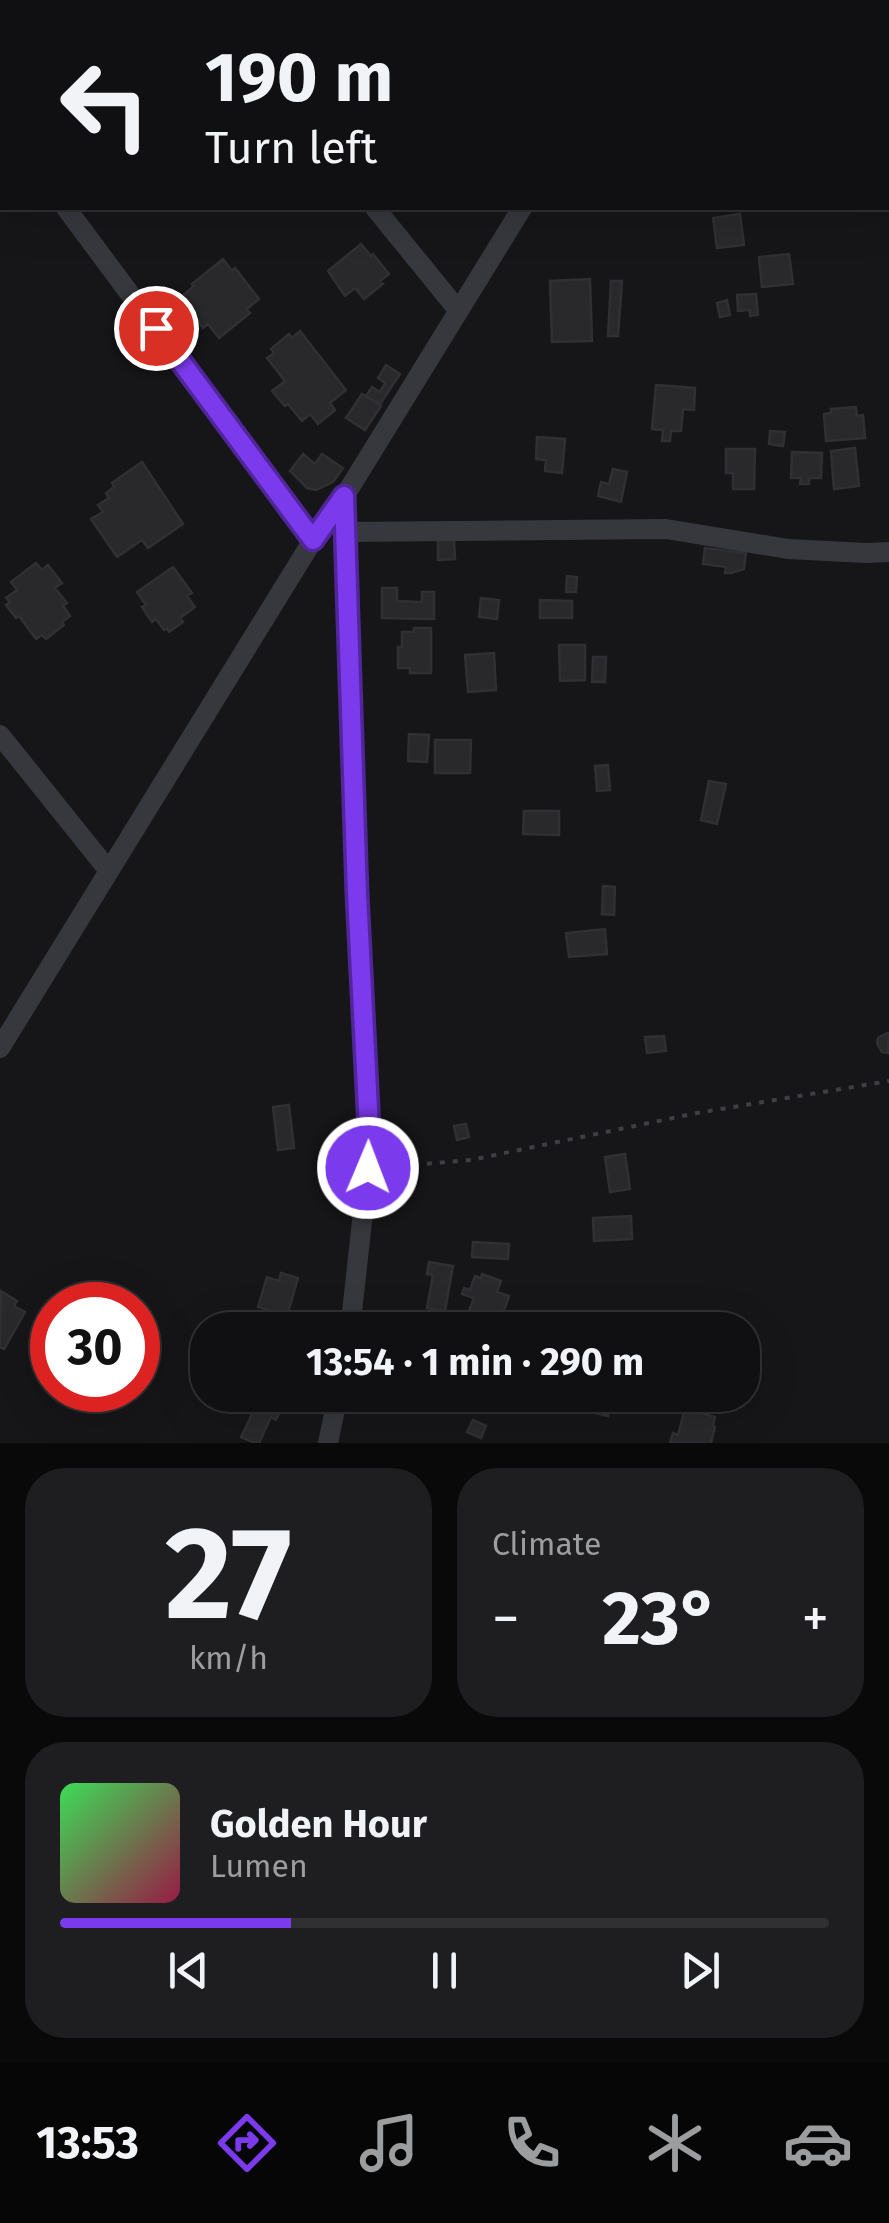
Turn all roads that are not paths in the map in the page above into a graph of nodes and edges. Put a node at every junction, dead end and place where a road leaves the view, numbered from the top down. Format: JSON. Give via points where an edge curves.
{"nodes":[{"id":1,"x":67,"y":210,"type":"edge"},
{"id":2,"x":377,"y":210,"type":"edge"},
{"id":3,"x":521,"y":210,"type":"edge"},
{"id":4,"x":458,"y":310,"type":"junction"},
{"id":5,"x":344,"y":496,"type":"junction"},
{"id":6,"x":345,"y":532,"type":"junction"},
{"id":7,"x":313,"y":540,"type":"junction"},
{"id":8,"x":889,"y":552,"type":"edge"},
{"id":9,"x":0,"y":735,"type":"edge"},
{"id":10,"x":109,"y":871,"type":"junction"},
{"id":11,"x":0,"y":1048,"type":"edge"},
{"id":12,"x":352,"y":1312,"type":"edge"},
{"id":13,"x":334,"y":1412,"type":"edge"},
{"id":14,"x":328,"y":1443,"type":"edge"}],
"edges":[{"from":1,"to":7,"type":"street"},
{"from":2,"to":4,"type":"street"},
{"from":3,"to":4,"type":"street"},
{"from":4,"to":5,"type":"street"},
{"from":5,"to":6,"type":"street"},
{"from":5,"to":7,"type":"street"},
{"from":6,"to":8,"type":"street","via":[[666,529],[788,548]]},
{"from":6,"to":12,"type":"street","via":[[370,1148]]},
{"from":7,"to":10,"type":"street"},
{"from":9,"to":10,"type":"street"},
{"from":10,"to":11,"type":"street"},
{"from":13,"to":14,"type":"street"}]}
